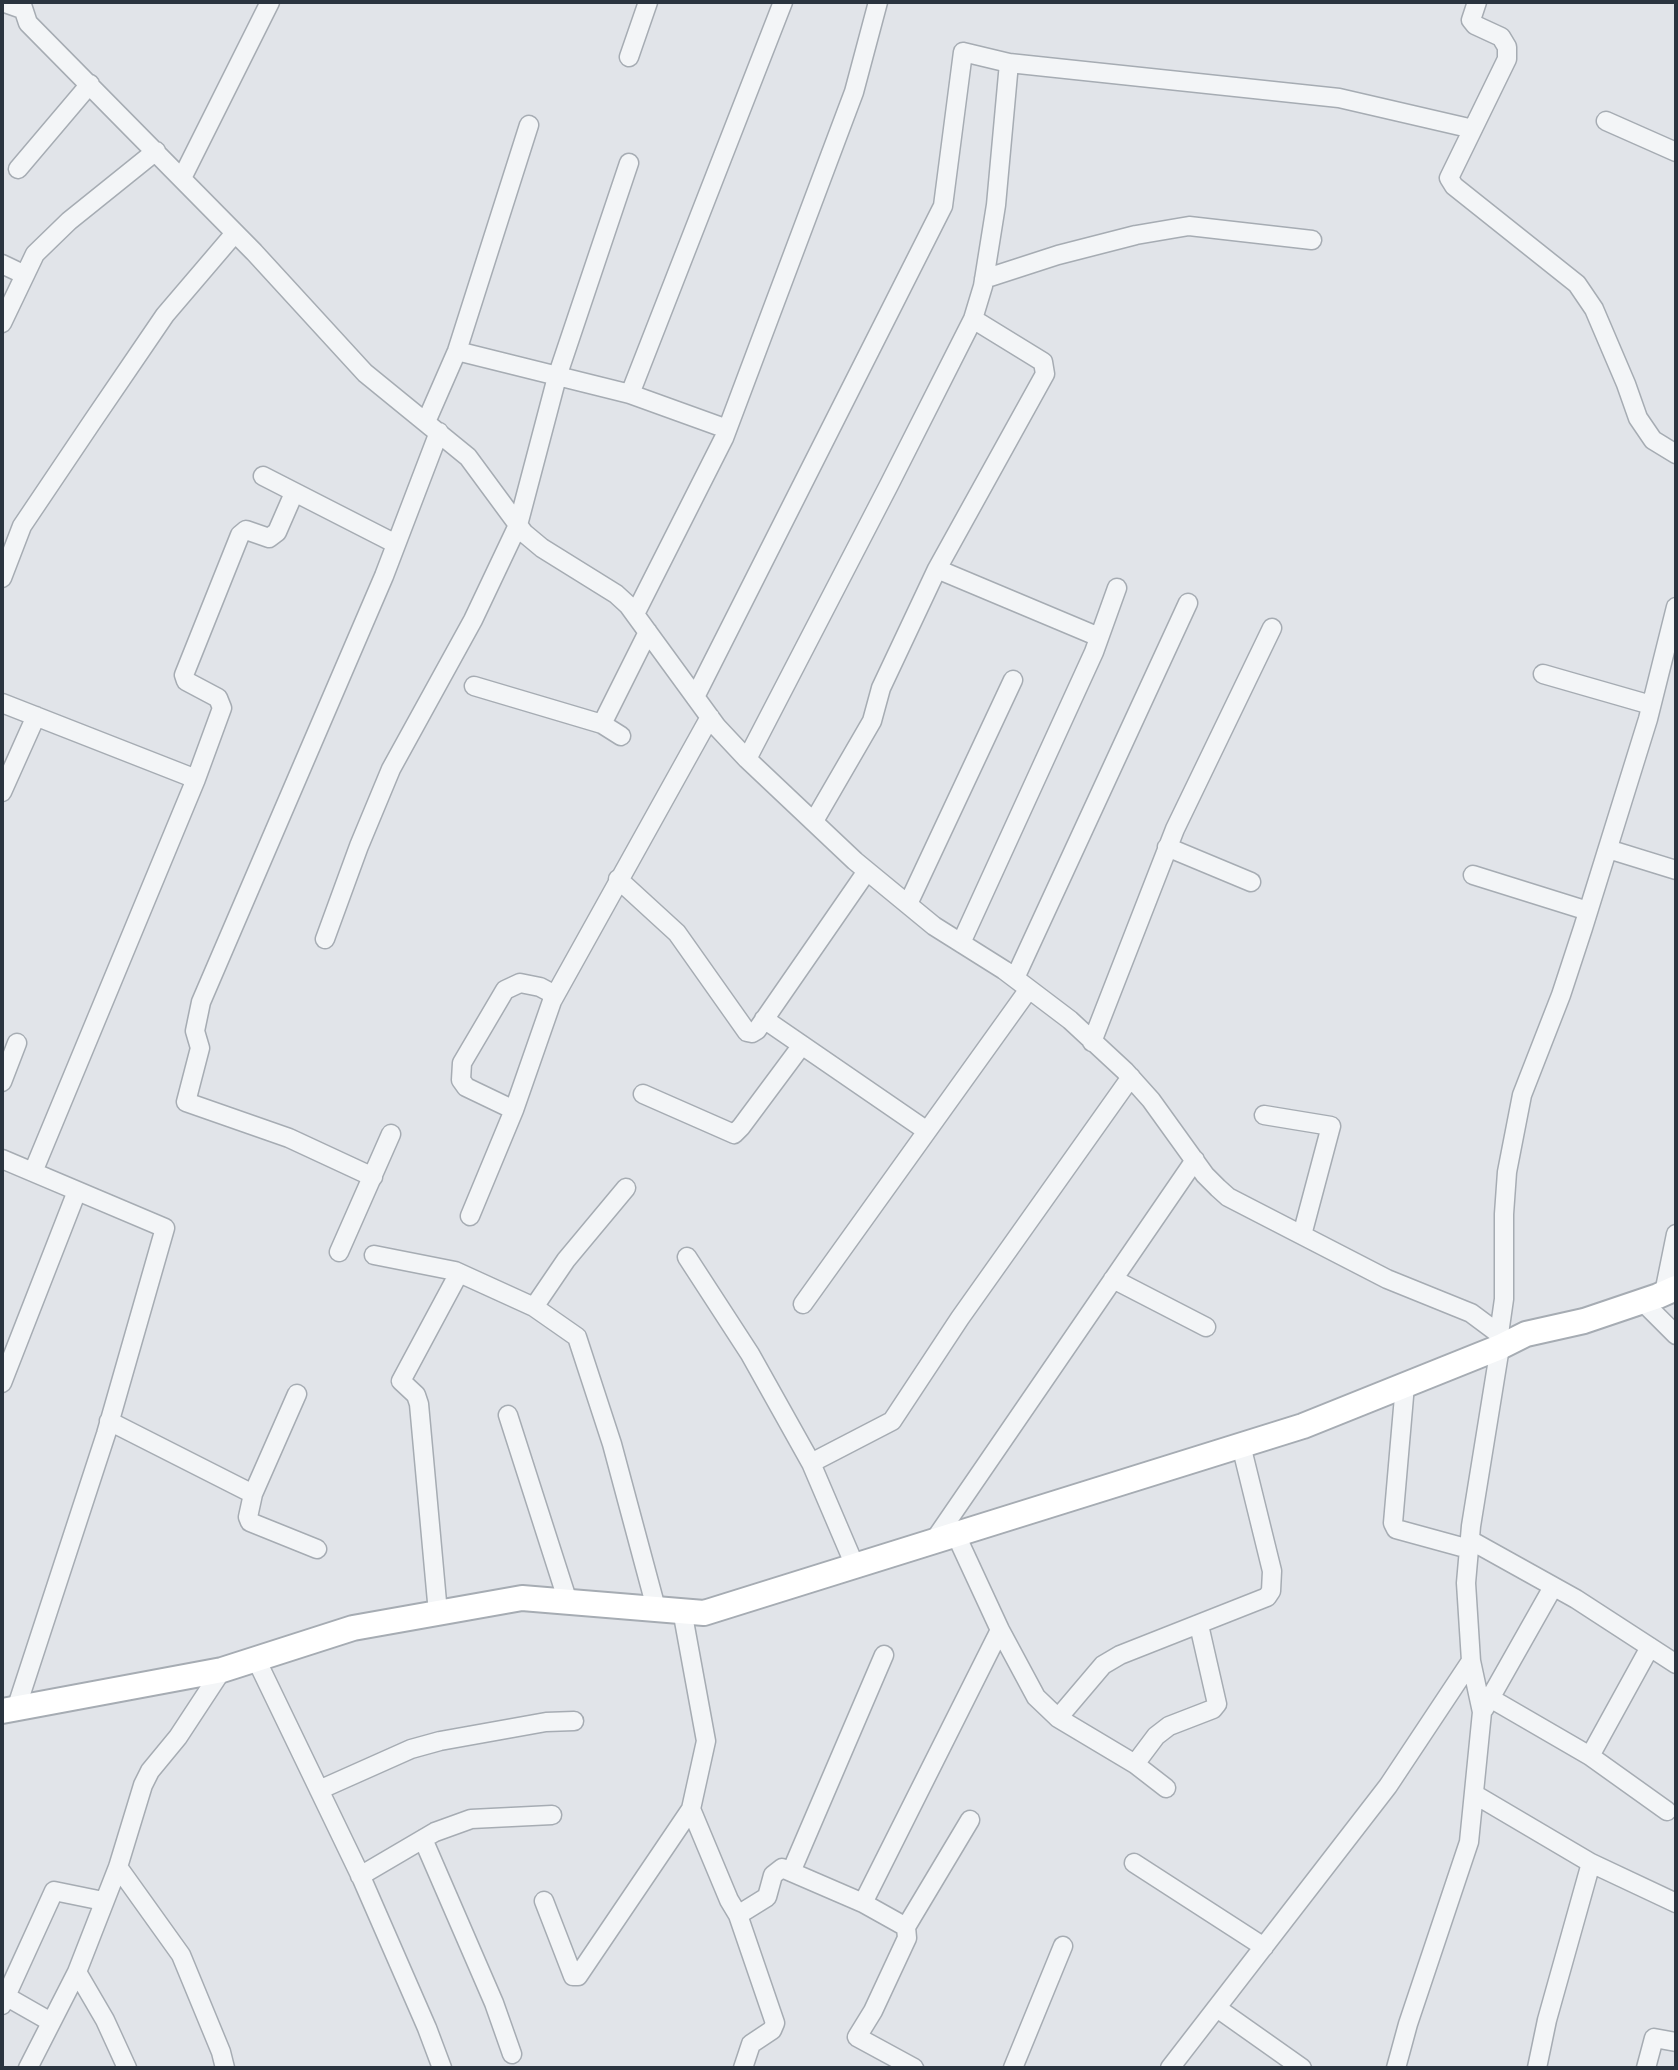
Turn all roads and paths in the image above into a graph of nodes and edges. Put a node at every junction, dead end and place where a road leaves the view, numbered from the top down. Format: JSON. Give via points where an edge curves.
{"nodes":[{"id":1,"x":2,"y":2,"type":"edge"},
{"id":2,"x":270,"y":2,"type":"edge"},
{"id":3,"x":648,"y":2,"type":"edge"},
{"id":4,"x":783,"y":2,"type":"edge"},
{"id":5,"x":878,"y":2,"type":"edge"},
{"id":6,"x":1477,"y":2,"type":"edge"},
{"id":7,"x":21,"y":5,"type":"edge"},
{"id":8,"x":629,"y":57,"type":"dead end"},
{"id":9,"x":1009,"y":63,"type":"junction"},
{"id":10,"x":90,"y":84,"type":"junction"},
{"id":11,"x":1606,"y":121,"type":"dead end"},
{"id":12,"x":529,"y":125,"type":"dead end"},
{"id":13,"x":1474,"y":129,"type":"junction"},
{"id":14,"x":156,"y":151,"type":"junction"},
{"id":15,"x":1676,"y":152,"type":"edge"},
{"id":16,"x":629,"y":163,"type":"dead end"},
{"id":17,"x":18,"y":169,"type":"dead end"},
{"id":18,"x":182,"y":178,"type":"junction"},
{"id":19,"x":235,"y":233,"type":"junction"},
{"id":20,"x":1312,"y":240,"type":"dead end"},
{"id":21,"x":2,"y":264,"type":"edge"},
{"id":22,"x":24,"y":275,"type":"junction"},
{"id":23,"x":984,"y":279,"type":"junction"},
{"id":24,"x":972,"y":319,"type":"junction"},
{"id":25,"x":2,"y":323,"type":"edge"},
{"id":26,"x":457,"y":351,"type":"junction"},
{"id":27,"x":557,"y":377,"type":"junction"},
{"id":28,"x":630,"y":394,"type":"junction"},
{"id":29,"x":432,"y":427,"type":"junction"},
{"id":30,"x":727,"y":429,"type":"junction"},
{"id":31,"x":1676,"y":454,"type":"edge"},
{"id":32,"x":262,"y":476,"type":"dead end"},
{"id":33,"x":294,"y":493,"type":"junction"},
{"id":34,"x":519,"y":525,"type":"junction"},
{"id":35,"x":396,"y":544,"type":"junction"},
{"id":36,"x":937,"y":569,"type":"junction"},
{"id":37,"x":2,"y":578,"type":"edge"},
{"id":38,"x":1117,"y":588,"type":"dead end"},
{"id":39,"x":1188,"y":603,"type":"dead end"},
{"id":40,"x":1676,"y":607,"type":"edge"},
{"id":41,"x":635,"y":614,"type":"junction"},
{"id":42,"x":1272,"y":628,"type":"dead end"},
{"id":43,"x":648,"y":632,"type":"junction"},
{"id":44,"x":1099,"y":637,"type":"junction"},
{"id":45,"x":1543,"y":674,"type":"dead end"},
{"id":46,"x":1668,"y":674,"type":"edge"},
{"id":47,"x":1013,"y":680,"type":"dead end"},
{"id":48,"x":474,"y":686,"type":"dead end"},
{"id":49,"x":695,"y":697,"type":"junction"},
{"id":50,"x":2,"y":703,"type":"edge"},
{"id":51,"x":1651,"y":705,"type":"junction"},
{"id":52,"x":36,"y":716,"type":"junction"},
{"id":53,"x":710,"y":717,"type":"junction"},
{"id":54,"x":602,"y":724,"type":"junction"},
{"id":55,"x":621,"y":736,"type":"dead end"},
{"id":56,"x":747,"y":759,"type":"junction"},
{"id":57,"x":196,"y":779,"type":"junction"},
{"id":58,"x":2,"y":792,"type":"edge"},
{"id":59,"x":814,"y":821,"type":"junction"},
{"id":60,"x":1167,"y":847,"type":"junction"},
{"id":61,"x":1608,"y":849,"type":"junction"},
{"id":62,"x":1676,"y":870,"type":"edge"},
{"id":63,"x":867,"y":871,"type":"junction"},
{"id":64,"x":1473,"y":875,"type":"dead end"},
{"id":65,"x":618,"y":879,"type":"junction"},
{"id":66,"x":1251,"y":882,"type":"dead end"},
{"id":67,"x":908,"y":904,"type":"junction"},
{"id":68,"x":1588,"y":911,"type":"junction"},
{"id":69,"x":326,"y":939,"type":"dead end"},
{"id":70,"x":961,"y":943,"type":"junction"},
{"id":71,"x":1022,"y":984,"type":"junction"},
{"id":72,"x":555,"y":995,"type":"junction"},
{"id":73,"x":764,"y":1019,"type":"junction"},
{"id":74,"x":1092,"y":1042,"type":"junction"},
{"id":75,"x":18,"y":1043,"type":"dead end"},
{"id":76,"x":802,"y":1045,"type":"junction"},
{"id":77,"x":1131,"y":1077,"type":"junction"},
{"id":78,"x":2,"y":1082,"type":"edge"},
{"id":79,"x":643,"y":1094,"type":"dead end"},
{"id":80,"x":514,"y":1110,"type":"junction"},
{"id":81,"x":1264,"y":1115,"type":"dead end"},
{"id":82,"x":927,"y":1130,"type":"junction"},
{"id":83,"x":391,"y":1134,"type":"dead end"},
{"id":84,"x":2,"y":1159,"type":"edge"},
{"id":85,"x":1195,"y":1160,"type":"junction"},
{"id":86,"x":33,"y":1172,"type":"junction"},
{"id":87,"x":373,"y":1177,"type":"junction"},
{"id":88,"x":626,"y":1188,"type":"dead end"},
{"id":89,"x":77,"y":1191,"type":"junction"},
{"id":90,"x":470,"y":1216,"type":"dead end"},
{"id":91,"x":1676,"y":1234,"type":"edge"},
{"id":92,"x":1302,"y":1235,"type":"junction"},
{"id":93,"x":339,"y":1252,"type":"dead end"},
{"id":94,"x":374,"y":1255,"type":"dead end"},
{"id":95,"x":687,"y":1257,"type":"dead end"},
{"id":96,"x":459,"y":1273,"type":"junction"},
{"id":97,"x":1113,"y":1279,"type":"junction"},
{"id":98,"x":1661,"y":1294,"type":"edge"},
{"id":99,"x":803,"y":1304,"type":"dead end"},
{"id":100,"x":534,"y":1307,"type":"junction"},
{"id":101,"x":1206,"y":1327,"type":"dead end"},
{"id":102,"x":1676,"y":1335,"type":"edge"},
{"id":103,"x":9,"y":1340,"type":"edge"},
{"id":104,"x":1503,"y":1341,"type":"junction"},
{"id":105,"x":2,"y":1383,"type":"edge"},
{"id":106,"x":1405,"y":1385,"type":"junction"},
{"id":107,"x":297,"y":1394,"type":"dead end"},
{"id":108,"x":508,"y":1415,"type":"dead end"},
{"id":109,"x":109,"y":1421,"type":"junction"},
{"id":110,"x":1241,"y":1445,"type":"junction"},
{"id":111,"x":811,"y":1463,"type":"junction"},
{"id":112,"x":253,"y":1494,"type":"junction"},
{"id":113,"x":944,"y":1538,"type":"junction"},
{"id":114,"x":1469,"y":1544,"type":"junction"},
{"id":115,"x":317,"y":1549,"type":"dead end"},
{"id":116,"x":855,"y":1566,"type":"junction"},
{"id":117,"x":1553,"y":1587,"type":"junction"},
{"id":118,"x":568,"y":1602,"type":"junction"},
{"id":119,"x":656,"y":1608,"type":"junction"},
{"id":120,"x":682,"y":1610,"type":"junction"},
{"id":121,"x":438,"y":1613,"type":"junction"},
{"id":122,"x":1199,"y":1625,"type":"junction"},
{"id":123,"x":1000,"y":1630,"type":"junction"},
{"id":124,"x":1650,"y":1647,"type":"junction"},
{"id":125,"x":884,"y":1655,"type":"dead end"},
{"id":126,"x":256,"y":1659,"type":"junction"},
{"id":127,"x":1471,"y":1661,"type":"junction"},
{"id":128,"x":1676,"y":1664,"type":"edge"},
{"id":129,"x":222,"y":1670,"type":"junction"},
{"id":130,"x":1486,"y":1705,"type":"junction"},
{"id":131,"x":6,"y":1713,"type":"edge"},
{"id":132,"x":1058,"y":1718,"type":"junction"},
{"id":133,"x":574,"y":1721,"type":"dead end"},
{"id":134,"x":1590,"y":1756,"type":"junction"},
{"id":135,"x":1135,"y":1764,"type":"junction"},
{"id":136,"x":1166,"y":1788,"type":"dead end"},
{"id":137,"x":319,"y":1790,"type":"junction"},
{"id":138,"x":1475,"y":1794,"type":"junction"},
{"id":139,"x":691,"y":1809,"type":"junction"},
{"id":140,"x":1667,"y":1811,"type":"dead end"},
{"id":141,"x":552,"y":1815,"type":"dead end"},
{"id":142,"x":970,"y":1821,"type":"dead end"},
{"id":143,"x":423,"y":1839,"type":"junction"},
{"id":144,"x":1134,"y":1863,"type":"dead end"},
{"id":145,"x":1591,"y":1863,"type":"junction"},
{"id":146,"x":118,"y":1867,"type":"junction"},
{"id":147,"x":791,"y":1872,"type":"junction"},
{"id":148,"x":360,"y":1876,"type":"junction"},
{"id":149,"x":103,"y":1901,"type":"junction"},
{"id":150,"x":544,"y":1901,"type":"dead end"},
{"id":151,"x":863,"y":1903,"type":"junction"},
{"id":152,"x":1676,"y":1903,"type":"edge"},
{"id":153,"x":738,"y":1915,"type":"junction"},
{"id":154,"x":906,"y":1927,"type":"junction"},
{"id":155,"x":1063,"y":1946,"type":"dead end"},
{"id":156,"x":1264,"y":1947,"type":"junction"},
{"id":157,"x":77,"y":1972,"type":"junction"},
{"id":158,"x":3,"y":1998,"type":"edge"},
{"id":159,"x":1217,"y":2008,"type":"junction"},
{"id":160,"x":51,"y":2022,"type":"junction"},
{"id":161,"x":1676,"y":2042,"type":"edge"},
{"id":162,"x":512,"y":2054,"type":"dead end"},
{"id":163,"x":28,"y":2068,"type":"edge"},
{"id":164,"x":127,"y":2068,"type":"edge"},
{"id":165,"x":225,"y":2068,"type":"edge"},
{"id":166,"x":442,"y":2068,"type":"edge"},
{"id":167,"x":743,"y":2068,"type":"edge"},
{"id":168,"x":915,"y":2068,"type":"edge"},
{"id":169,"x":1013,"y":2068,"type":"edge"},
{"id":170,"x":1170,"y":2068,"type":"edge"},
{"id":171,"x":1302,"y":2068,"type":"edge"},
{"id":172,"x":1396,"y":2068,"type":"edge"},
{"id":173,"x":1537,"y":2068,"type":"edge"},
{"id":174,"x":1646,"y":2068,"type":"edge"}],
"edges":[{"from":1,"to":7,"type":"street"},
{"from":2,"to":18,"type":"street"},
{"from":3,"to":8,"type":"street"},
{"from":4,"to":28,"type":"street"},
{"from":5,"to":30,"type":"street","via":[[854,92]]},
{"from":6,"to":13,"type":"street","via":[[1471,20],[1501,37],[1507,59]]},
{"from":7,"to":10,"type":"street","via":[[28,23]]},
{"from":9,"to":13,"type":"street","via":[[1339,98]]},
{"from":9,"to":23,"type":"street"},
{"from":9,"to":49,"type":"street","via":[[963,52],[943,206]]},
{"from":10,"to":14,"type":"street"},
{"from":10,"to":17,"type":"street"},
{"from":11,"to":15,"type":"street"},
{"from":12,"to":26,"type":"street"},
{"from":13,"to":31,"type":"street","via":[[1450,178],[1454,186],[1577,284],[1594,310],[1638,418],[1653,440]]},
{"from":14,"to":18,"type":"street"},
{"from":14,"to":22,"type":"street","via":[[52,238],[35,254]]},
{"from":16,"to":27,"type":"street"},
{"from":18,"to":19,"type":"street"},
{"from":19,"to":29,"type":"street","via":[[365,373]]},
{"from":19,"to":37,"type":"street","via":[[165,315],[92,422],[22,526]]},
{"from":20,"to":23,"type":"street","via":[[1189,226],[1136,234]]},
{"from":21,"to":22,"type":"street"},
{"from":22,"to":25,"type":"street"},
{"from":23,"to":24,"type":"street"},
{"from":24,"to":36,"type":"street","via":[[1043,362],[1045,374]]},
{"from":24,"to":56,"type":"street"},
{"from":26,"to":27,"type":"street"},
{"from":26,"to":29,"type":"street"},
{"from":27,"to":28,"type":"street"},
{"from":27,"to":34,"type":"street"},
{"from":28,"to":30,"type":"street"},
{"from":29,"to":34,"type":"street","via":[[468,457]]},
{"from":29,"to":35,"type":"street"},
{"from":30,"to":41,"type":"street"},
{"from":32,"to":33,"type":"street"},
{"from":33,"to":35,"type":"street"},
{"from":33,"to":57,"type":"street","via":[[277,532],[269,538],[246,530],[240,535],[184,675],[186,681],[218,698],[222,708]]},
{"from":34,"to":41,"type":"street","via":[[542,548],[616,594]]},
{"from":34,"to":69,"type":"street","via":[[391,769]]},
{"from":35,"to":87,"type":"street","via":[[201,1002],[195,1031],[200,1048],[187,1102],[289,1138]]},
{"from":36,"to":44,"type":"street"},
{"from":36,"to":59,"type":"street","via":[[881,688],[872,721]]},
{"from":38,"to":44,"type":"street"},
{"from":39,"to":71,"type":"street"},
{"from":40,"to":46,"type":"street"},
{"from":41,"to":43,"type":"street"},
{"from":42,"to":60,"type":"street"},
{"from":43,"to":49,"type":"street"},
{"from":43,"to":54,"type":"street"},
{"from":44,"to":70,"type":"street"},
{"from":45,"to":51,"type":"street"},
{"from":46,"to":51,"type":"street"},
{"from":47,"to":67,"type":"street"},
{"from":48,"to":54,"type":"street"},
{"from":49,"to":53,"type":"street"},
{"from":50,"to":52,"type":"street"},
{"from":51,"to":61,"type":"street"},
{"from":52,"to":57,"type":"street"},
{"from":52,"to":58,"type":"street"},
{"from":53,"to":56,"type":"street"},
{"from":53,"to":65,"type":"street"},
{"from":54,"to":55,"type":"street"},
{"from":56,"to":59,"type":"street"},
{"from":57,"to":86,"type":"street"},
{"from":59,"to":63,"type":"street"},
{"from":60,"to":66,"type":"street"},
{"from":60,"to":74,"type":"street"},
{"from":61,"to":62,"type":"street"},
{"from":61,"to":68,"type":"street"},
{"from":63,"to":67,"type":"street"},
{"from":63,"to":73,"type":"street"},
{"from":64,"to":68,"type":"street"},
{"from":65,"to":72,"type":"street"},
{"from":65,"to":73,"type":"street","via":[[677,933],[747,1032],[757,1030]]},
{"from":67,"to":70,"type":"street"},
{"from":68,"to":104,"type":"street","via":[[1515,1126],[1504,1214]]},
{"from":70,"to":71,"type":"street"},
{"from":71,"to":74,"type":"street"},
{"from":71,"to":82,"type":"street"},
{"from":72,"to":80,"type":"street"},
{"from":72,"to":80,"type":"street","via":[[520,983],[505,990],[462,1063],[461,1080],[466,1087]]},
{"from":73,"to":76,"type":"street"},
{"from":74,"to":77,"type":"street"},
{"from":75,"to":78,"type":"street"},
{"from":76,"to":79,"type":"street","via":[[734,1133]]},
{"from":76,"to":82,"type":"street"},
{"from":77,"to":85,"type":"street"},
{"from":77,"to":111,"type":"street","via":[[892,1421]]},
{"from":80,"to":90,"type":"street"},
{"from":81,"to":92,"type":"street","via":[[1331,1126]]},
{"from":82,"to":99,"type":"street"},
{"from":83,"to":87,"type":"street"},
{"from":84,"to":86,"type":"street"},
{"from":85,"to":92,"type":"street","via":[[1228,1197]]},
{"from":85,"to":97,"type":"street"},
{"from":86,"to":89,"type":"street"},
{"from":87,"to":93,"type":"street"},
{"from":88,"to":100,"type":"street"},
{"from":89,"to":103,"type":"street"},
{"from":89,"to":109,"type":"street","via":[[165,1228]]},
{"from":91,"to":98,"type":"street"},
{"from":92,"to":104,"type":"street","via":[[1387,1279],[1471,1313]]},
{"from":94,"to":96,"type":"street"},
{"from":95,"to":111,"type":"street","via":[[750,1354]]},
{"from":96,"to":100,"type":"street"},
{"from":96,"to":121,"type":"street","via":[[401,1381],[419,1404]]},
{"from":97,"to":101,"type":"street"},
{"from":97,"to":113,"type":"street"},
{"from":98,"to":102,"type":"street"},
{"from":98,"to":104,"type":"main road","via":[[1584,1321]]},
{"from":100,"to":119,"type":"street","via":[[577,1337],[582,1346]]},
{"from":103,"to":105,"type":"street"},
{"from":104,"to":106,"type":"main road"},
{"from":104,"to":114,"type":"street"},
{"from":106,"to":110,"type":"main road"},
{"from":106,"to":114,"type":"street","via":[[1396,1529]]},
{"from":107,"to":112,"type":"street"},
{"from":108,"to":118,"type":"street"},
{"from":109,"to":112,"type":"street"},
{"from":109,"to":131,"type":"street"},
{"from":110,"to":113,"type":"main road"},
{"from":110,"to":122,"type":"street","via":[[1272,1571],[1271,1591],[1267,1597]]},
{"from":111,"to":116,"type":"street"},
{"from":112,"to":115,"type":"street","via":[[250,1521]]},
{"from":113,"to":116,"type":"main road"},
{"from":113,"to":123,"type":"street"},
{"from":114,"to":117,"type":"street"},
{"from":114,"to":127,"type":"street","via":[[1466,1583]]},
{"from":116,"to":120,"type":"main road","via":[[704,1613]]},
{"from":117,"to":124,"type":"street"},
{"from":117,"to":130,"type":"street"},
{"from":118,"to":119,"type":"main road"},
{"from":118,"to":121,"type":"main road","via":[[522,1598]]},
{"from":119,"to":120,"type":"main road"},
{"from":120,"to":139,"type":"street","via":[[706,1741]]},
{"from":121,"to":126,"type":"main road","via":[[353,1628]]},
{"from":122,"to":132,"type":"street","via":[[1103,1665]]},
{"from":122,"to":135,"type":"street","via":[[1217,1704],[1169,1726]]},
{"from":123,"to":132,"type":"street","via":[[1037,1697]]},
{"from":123,"to":151,"type":"street"},
{"from":124,"to":128,"type":"street"},
{"from":124,"to":134,"type":"street"},
{"from":125,"to":147,"type":"street"},
{"from":126,"to":129,"type":"main road"},
{"from":126,"to":137,"type":"street"},
{"from":127,"to":130,"type":"street"},
{"from":127,"to":156,"type":"street","via":[[1388,1787]]},
{"from":129,"to":131,"type":"main road"},
{"from":129,"to":146,"type":"street","via":[[150,1771],[136,1800]]},
{"from":130,"to":134,"type":"street"},
{"from":130,"to":138,"type":"street"},
{"from":132,"to":135,"type":"street"},
{"from":133,"to":137,"type":"street","via":[[547,1722],[411,1749]]},
{"from":134,"to":140,"type":"street"},
{"from":135,"to":136,"type":"street"},
{"from":137,"to":148,"type":"street"},
{"from":138,"to":145,"type":"street"},
{"from":138,"to":172,"type":"street","via":[[1469,1842]]},
{"from":139,"to":150,"type":"street","via":[[578,1976],[573,1976]]},
{"from":139,"to":153,"type":"street"},
{"from":141,"to":143,"type":"street","via":[[471,1819]]},
{"from":142,"to":154,"type":"street"},
{"from":143,"to":148,"type":"street"},
{"from":143,"to":162,"type":"street"},
{"from":144,"to":156,"type":"street"},
{"from":145,"to":152,"type":"street"},
{"from":145,"to":173,"type":"street"},
{"from":146,"to":149,"type":"street"},
{"from":146,"to":165,"type":"street","via":[[181,1955]]},
{"from":147,"to":151,"type":"street"},
{"from":147,"to":153,"type":"street","via":[[782,1868],[774,1875],[767,1897]]},
{"from":148,"to":166,"type":"street"},
{"from":149,"to":157,"type":"street"},
{"from":149,"to":158,"type":"street","via":[[54,1891]]},
{"from":151,"to":154,"type":"street"},
{"from":153,"to":167,"type":"street","via":[[775,2023],[751,2044]]},
{"from":154,"to":168,"type":"street","via":[[907,1938],[857,2037]]},
{"from":155,"to":169,"type":"street"},
{"from":156,"to":159,"type":"street"},
{"from":157,"to":160,"type":"street"},
{"from":157,"to":164,"type":"street"},
{"from":158,"to":160,"type":"street"},
{"from":159,"to":170,"type":"street"},
{"from":159,"to":171,"type":"street"},
{"from":160,"to":163,"type":"street"},
{"from":161,"to":174,"type":"street","via":[[1654,2038]]}]}
